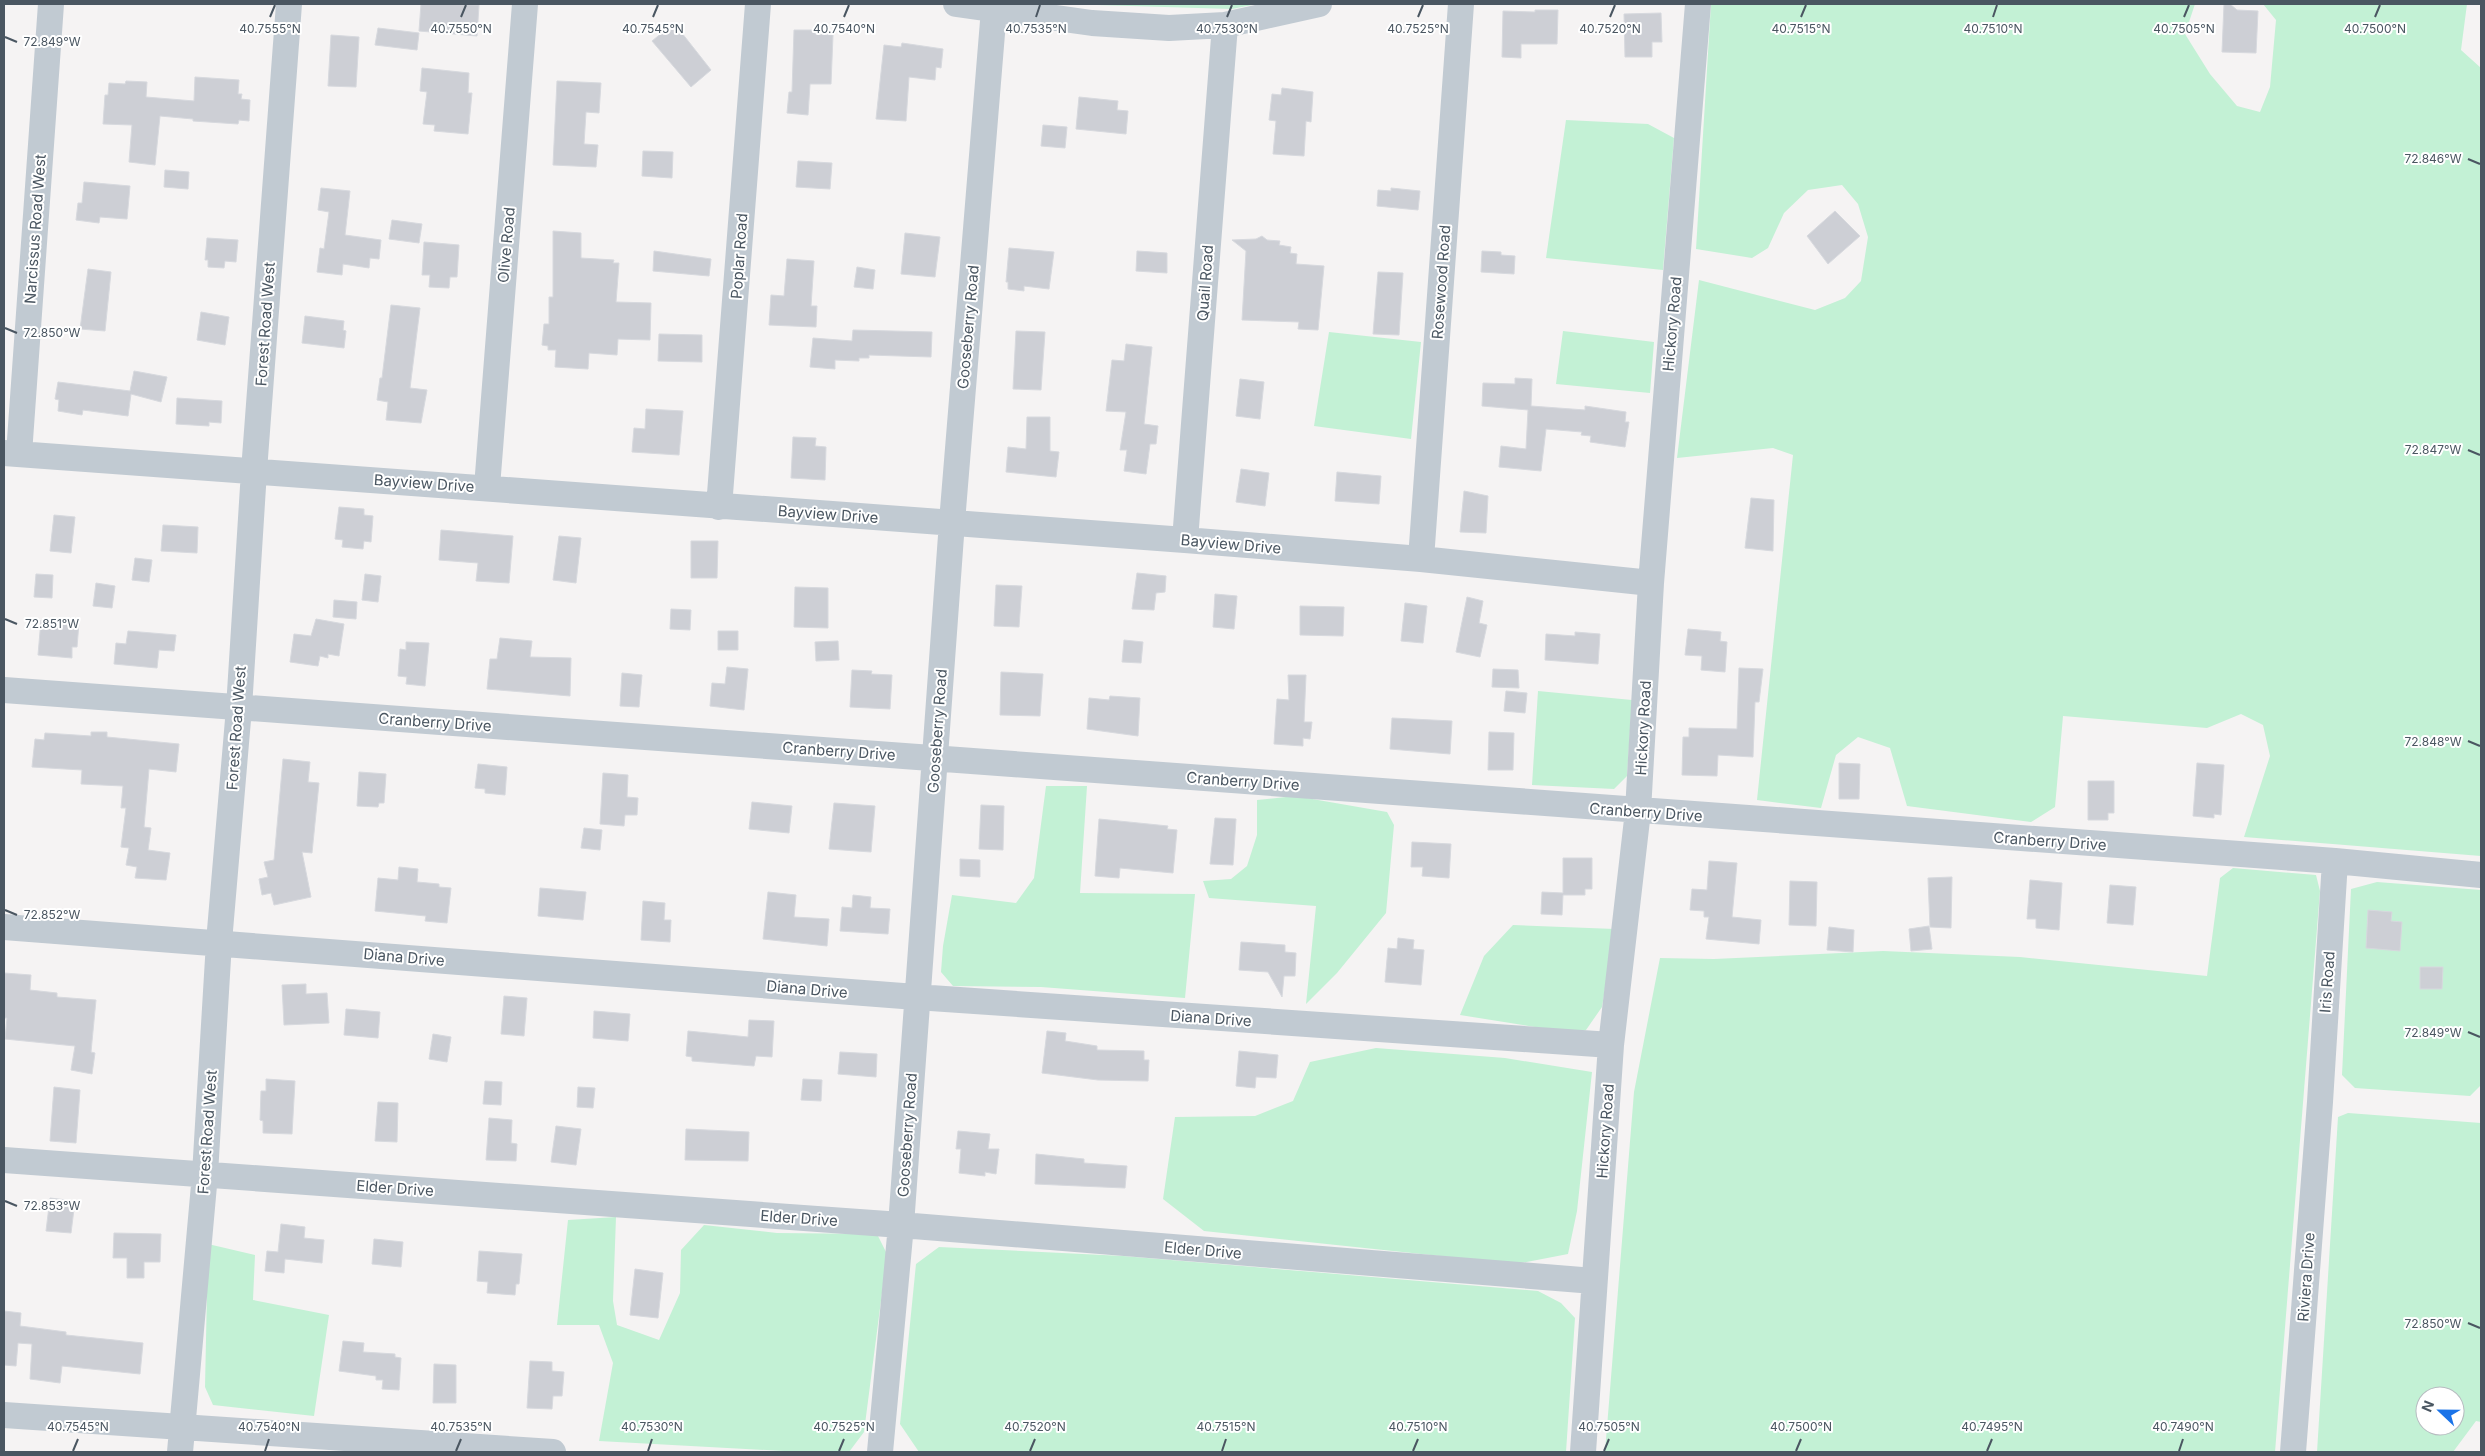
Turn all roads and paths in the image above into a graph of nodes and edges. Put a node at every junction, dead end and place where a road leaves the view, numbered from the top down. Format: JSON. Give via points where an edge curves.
{"nodes":[{"id":1,"x":51,"y":4,"type":"edge"},
{"id":2,"x":289,"y":4,"type":"edge"},
{"id":3,"x":525,"y":4,"type":"edge"},
{"id":4,"x":758,"y":4,"type":"edge"},
{"id":5,"x":956,"y":4,"type":"edge"},
{"id":6,"x":1319,"y":4,"type":"edge"},
{"id":7,"x":1461,"y":4,"type":"edge"},
{"id":8,"x":1698,"y":4,"type":"edge"},
{"id":9,"x":994,"y":9,"type":"junction"},
{"id":10,"x":1225,"y":25,"type":"junction"},
{"id":11,"x":11,"y":453,"type":"edge"},
{"id":12,"x":254,"y":471,"type":"junction"},
{"id":13,"x":487,"y":487,"type":"junction"},
{"id":14,"x":719,"y":507,"type":"junction"},
{"id":15,"x":952,"y":522,"type":"junction"},
{"id":16,"x":1185,"y":540,"type":"junction"},
{"id":17,"x":1421,"y":559,"type":"junction"},
{"id":18,"x":1651,"y":583,"type":"junction"},
{"id":19,"x":4,"y":690,"type":"edge"},
{"id":20,"x":239,"y":708,"type":"junction"},
{"id":21,"x":935,"y":758,"type":"junction"},
{"id":22,"x":1638,"y":811,"type":"junction"},
{"id":23,"x":2334,"y":861,"type":"junction"},
{"id":24,"x":2481,"y":874,"type":"edge"},
{"id":25,"x":4,"y":927,"type":"edge"},
{"id":26,"x":219,"y":942,"type":"junction"},
{"id":27,"x":916,"y":997,"type":"junction"},
{"id":28,"x":1611,"y":1046,"type":"junction"},
{"id":29,"x":2320,"y":1102,"type":"joint"},
{"id":30,"x":4,"y":1160,"type":"edge"},
{"id":31,"x":205,"y":1174,"type":"junction"},
{"id":32,"x":900,"y":1226,"type":"junction"},
{"id":33,"x":1594,"y":1281,"type":"junction"},
{"id":34,"x":4,"y":1415,"type":"edge"},
{"id":35,"x":181,"y":1440,"type":"edge"},
{"id":36,"x":553,"y":1452,"type":"edge"},
{"id":37,"x":880,"y":1452,"type":"edge"},
{"id":38,"x":1583,"y":1452,"type":"edge"},
{"id":39,"x":2293,"y":1452,"type":"edge"}],
"edges":[{"from":1,"to":11,"type":"street","name":"Narcissus Road West"},
{"from":2,"to":12,"type":"street","name":"Forest Road West"},
{"from":3,"to":13,"type":"street","name":"Olive Road"},
{"from":4,"to":14,"type":"street","name":"Poplar Road"},
{"from":5,"to":9,"type":"street"},
{"from":6,"to":10,"type":"street"},
{"from":7,"to":17,"type":"street","name":"Rosewood Road"},
{"from":8,"to":18,"type":"street","name":"Hickory Road"},
{"from":9,"to":10,"type":"street","via":[[1092,23],[1169,28]]},
{"from":9,"to":15,"type":"street","name":"Gooseberry Road"},
{"from":10,"to":16,"type":"street","name":"Quail Road"},
{"from":11,"to":12,"type":"street","name":"Bayview Drive"},
{"from":12,"to":13,"type":"street","name":"Bayview Drive"},
{"from":12,"to":20,"type":"street","name":"Forest Road West"},
{"from":13,"to":14,"type":"street","name":"Bayview Drive"},
{"from":14,"to":15,"type":"street","name":"Bayview Drive"},
{"from":15,"to":16,"type":"street","name":"Bayview Drive"},
{"from":15,"to":21,"type":"street","name":"Gooseberry Road"},
{"from":16,"to":17,"type":"street","name":"Bayview Drive"},
{"from":17,"to":18,"type":"street","name":"Bayview Drive"},
{"from":18,"to":22,"type":"street","name":"Hickory Road"},
{"from":19,"to":20,"type":"street","name":"Cranberry Drive"},
{"from":20,"to":21,"type":"street","name":"Cranberry Drive"},
{"from":20,"to":26,"type":"street","name":"Forest Road West"},
{"from":21,"to":22,"type":"street","name":"Cranberry Drive"},
{"from":21,"to":27,"type":"street","name":"Gooseberry Road"},
{"from":22,"to":23,"type":"street","name":"Cranberry Drive"},
{"from":22,"to":28,"type":"street","name":"Hickory Road"},
{"from":23,"to":24,"type":"street","name":"Cranberry Drive"},
{"from":23,"to":29,"type":"street","name":"Iris Road"},
{"from":25,"to":26,"type":"street","name":"Diana Drive"},
{"from":26,"to":27,"type":"street","name":"Diana Drive"},
{"from":26,"to":31,"type":"street","name":"Forest Road West"},
{"from":27,"to":28,"type":"street","name":"Diana Drive"},
{"from":27,"to":32,"type":"street","name":"Gooseberry Road"},
{"from":28,"to":33,"type":"street","name":"Hickory Road"},
{"from":29,"to":39,"type":"street","name":"Riviera Drive"},
{"from":30,"to":31,"type":"street","name":"Elder Drive"},
{"from":31,"to":32,"type":"street","name":"Elder Drive"},
{"from":31,"to":35,"type":"street","name":"Forest Road West"},
{"from":32,"to":33,"type":"street","name":"Elder Drive"},
{"from":32,"to":37,"type":"street","name":"Gooseberry Road"},
{"from":33,"to":38,"type":"street","name":"Hickory Road"},
{"from":34,"to":35,"type":"street"},
{"from":35,"to":36,"type":"street"}]}
